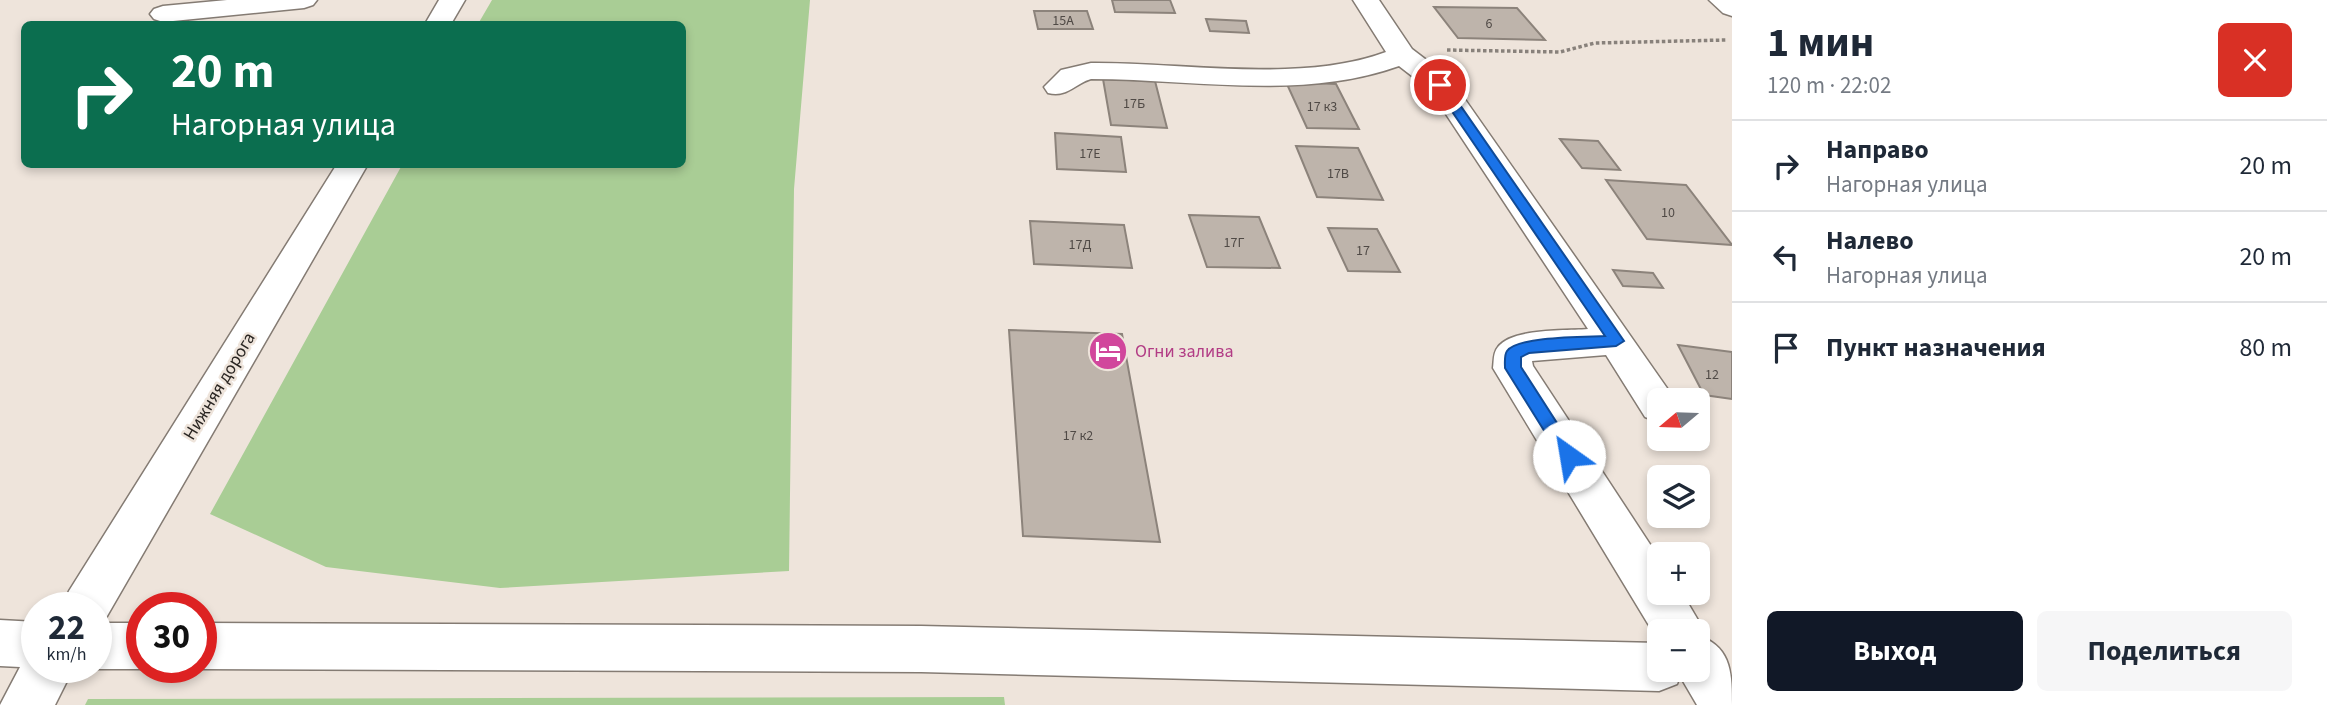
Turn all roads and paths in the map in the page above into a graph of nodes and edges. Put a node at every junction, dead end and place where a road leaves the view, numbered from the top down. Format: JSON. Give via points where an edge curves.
{"nodes":[{"id":1,"x":304,"y":0,"type":"edge"},
{"id":2,"x":452,"y":0,"type":"edge"},
{"id":3,"x":1366,"y":0,"type":"edge"},
{"id":4,"x":1722,"y":0,"type":"edge"},
{"id":5,"x":1732,"y":8,"type":"edge"},
{"id":6,"x":163,"y":14,"type":"dead end"},
{"id":7,"x":440,"y":21,"type":"edge"},
{"id":8,"x":1726,"y":40,"type":"dead end"},
{"id":9,"x":1400,"y":52,"type":"junction"},
{"id":10,"x":1058,"y":87,"type":"dead end"},
{"id":11,"x":351,"y":168,"type":"edge"},
{"id":12,"x":1616,"y":341,"type":"junction"},
{"id":13,"x":1647,"y":388,"type":"edge"},
{"id":14,"x":95,"y":592,"type":"edge"},
{"id":15,"x":1669,"y":619,"type":"edge"},
{"id":16,"x":0,"y":643,"type":"edge"},
{"id":17,"x":21,"y":644,"type":"edge"},
{"id":18,"x":217,"y":646,"type":"edge"},
{"id":19,"x":1647,"y":666,"type":"edge"},
{"id":20,"x":39,"y":683,"type":"edge"},
{"id":21,"x":26,"y":705,"type":"edge"}],
"edges":[{"from":1,"to":6,"type":"street"},
{"from":2,"to":7,"type":"street"},
{"from":3,"to":9,"type":"street"},
{"from":4,"to":5,"type":"street"},
{"from":8,"to":9,"type":"path","via":[[1595,43],[1560,51]]},
{"from":9,"to":10,"type":"street","via":[[1342,73],[1091,71],[1071,76]]},
{"from":9,"to":12,"type":"street","via":[[1440,85]]},
{"from":11,"to":14,"type":"street","name":"Нижняя дорога"},
{"from":12,"to":13,"type":"street"},
{"from":12,"to":15,"type":"street","via":[[1527,347],[1513,354],[1513,368]]},
{"from":16,"to":17,"type":"street"},
{"from":18,"to":19,"type":"street","via":[[921,649]]},
{"from":20,"to":21,"type":"street"}]}
